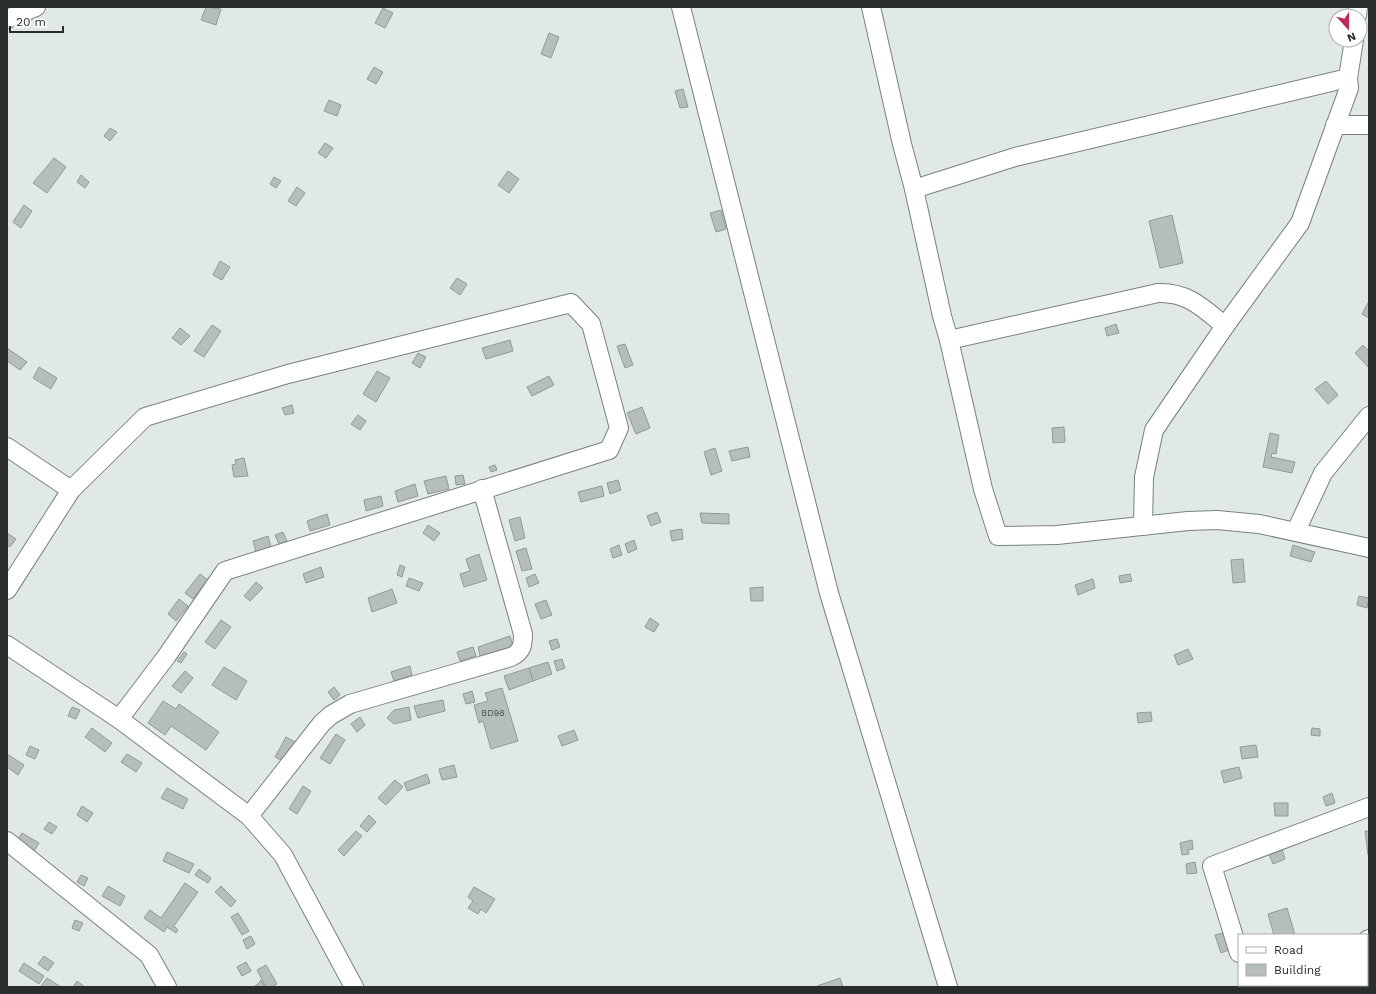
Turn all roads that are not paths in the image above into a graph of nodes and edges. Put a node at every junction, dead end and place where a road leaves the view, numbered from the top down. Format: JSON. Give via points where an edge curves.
{"nodes":[{"id":1,"x":36,"y":7,"type":"edge"},
{"id":2,"x":681,"y":7,"type":"edge"},
{"id":3,"x":871,"y":7,"type":"edge"},
{"id":4,"x":7,"y":19,"type":"edge"},
{"id":5,"x":1353,"y":48,"type":"edge"},
{"id":6,"x":1348,"y":78,"type":"junction"},
{"id":7,"x":1336,"y":125,"type":"junction"},
{"id":8,"x":1369,"y":125,"type":"edge"},
{"id":9,"x":914,"y":189,"type":"junction"},
{"id":10,"x":1225,"y":326,"type":"junction"},
{"id":11,"x":949,"y":340,"type":"junction"},
{"id":12,"x":1369,"y":416,"type":"edge"},
{"id":13,"x":7,"y":447,"type":"edge"},
{"id":14,"x":482,"y":489,"type":"junction"},
{"id":15,"x":71,"y":490,"type":"junction"},
{"id":16,"x":1143,"y":526,"type":"junction"},
{"id":17,"x":1296,"y":531,"type":"junction"},
{"id":18,"x":1369,"y":548,"type":"edge"},
{"id":19,"x":7,"y":590,"type":"edge"},
{"id":20,"x":7,"y":645,"type":"edge"},
{"id":21,"x":119,"y":719,"type":"junction"},
{"id":22,"x":1369,"y":807,"type":"edge"},
{"id":23,"x":249,"y":816,"type":"junction"},
{"id":24,"x":7,"y":840,"type":"edge"},
{"id":25,"x":1238,"y":950,"type":"edge"},
{"id":26,"x":167,"y":987,"type":"edge"},
{"id":27,"x":354,"y":987,"type":"edge"},
{"id":28,"x":948,"y":987,"type":"edge"}],
"edges":[{"from":1,"to":4,"type":"street"},
{"from":2,"to":28,"type":"street","via":[[829,593]]},
{"from":3,"to":9,"type":"street"},
{"from":5,"to":6,"type":"street"},
{"from":6,"to":7,"type":"street","via":[[1349,88]]},
{"from":6,"to":9,"type":"street","via":[[1015,157]]},
{"from":7,"to":8,"type":"street"},
{"from":7,"to":10,"type":"street","via":[[1300,223]]},
{"from":9,"to":11,"type":"street"},
{"from":10,"to":11,"type":"street","via":[[1185,297],[1173,293],[1158,293]]},
{"from":10,"to":16,"type":"street","via":[[1154,430],[1144,477]]},
{"from":11,"to":16,"type":"street","via":[[983,489],[998,536],[1057,535]]},
{"from":12,"to":17,"type":"street","via":[[1323,473]]},
{"from":13,"to":15,"type":"street"},
{"from":14,"to":15,"type":"street","via":[[609,450],[619,428],[592,324],[571,303],[288,374],[145,417]]},
{"from":14,"to":21,"type":"street","via":[[225,571],[166,657]]},
{"from":14,"to":23,"type":"street","via":[[523,634],[520,651],[511,657],[350,704],[338,710],[322,723]]},
{"from":15,"to":19,"type":"street"},
{"from":16,"to":17,"type":"street","via":[[1217,520]]},
{"from":17,"to":18,"type":"street"},
{"from":20,"to":21,"type":"street"},
{"from":21,"to":23,"type":"street"},
{"from":22,"to":25,"type":"street","via":[[1212,866]]},
{"from":23,"to":27,"type":"street","via":[[283,855]]},
{"from":24,"to":26,"type":"street","via":[[149,955]]}]}
